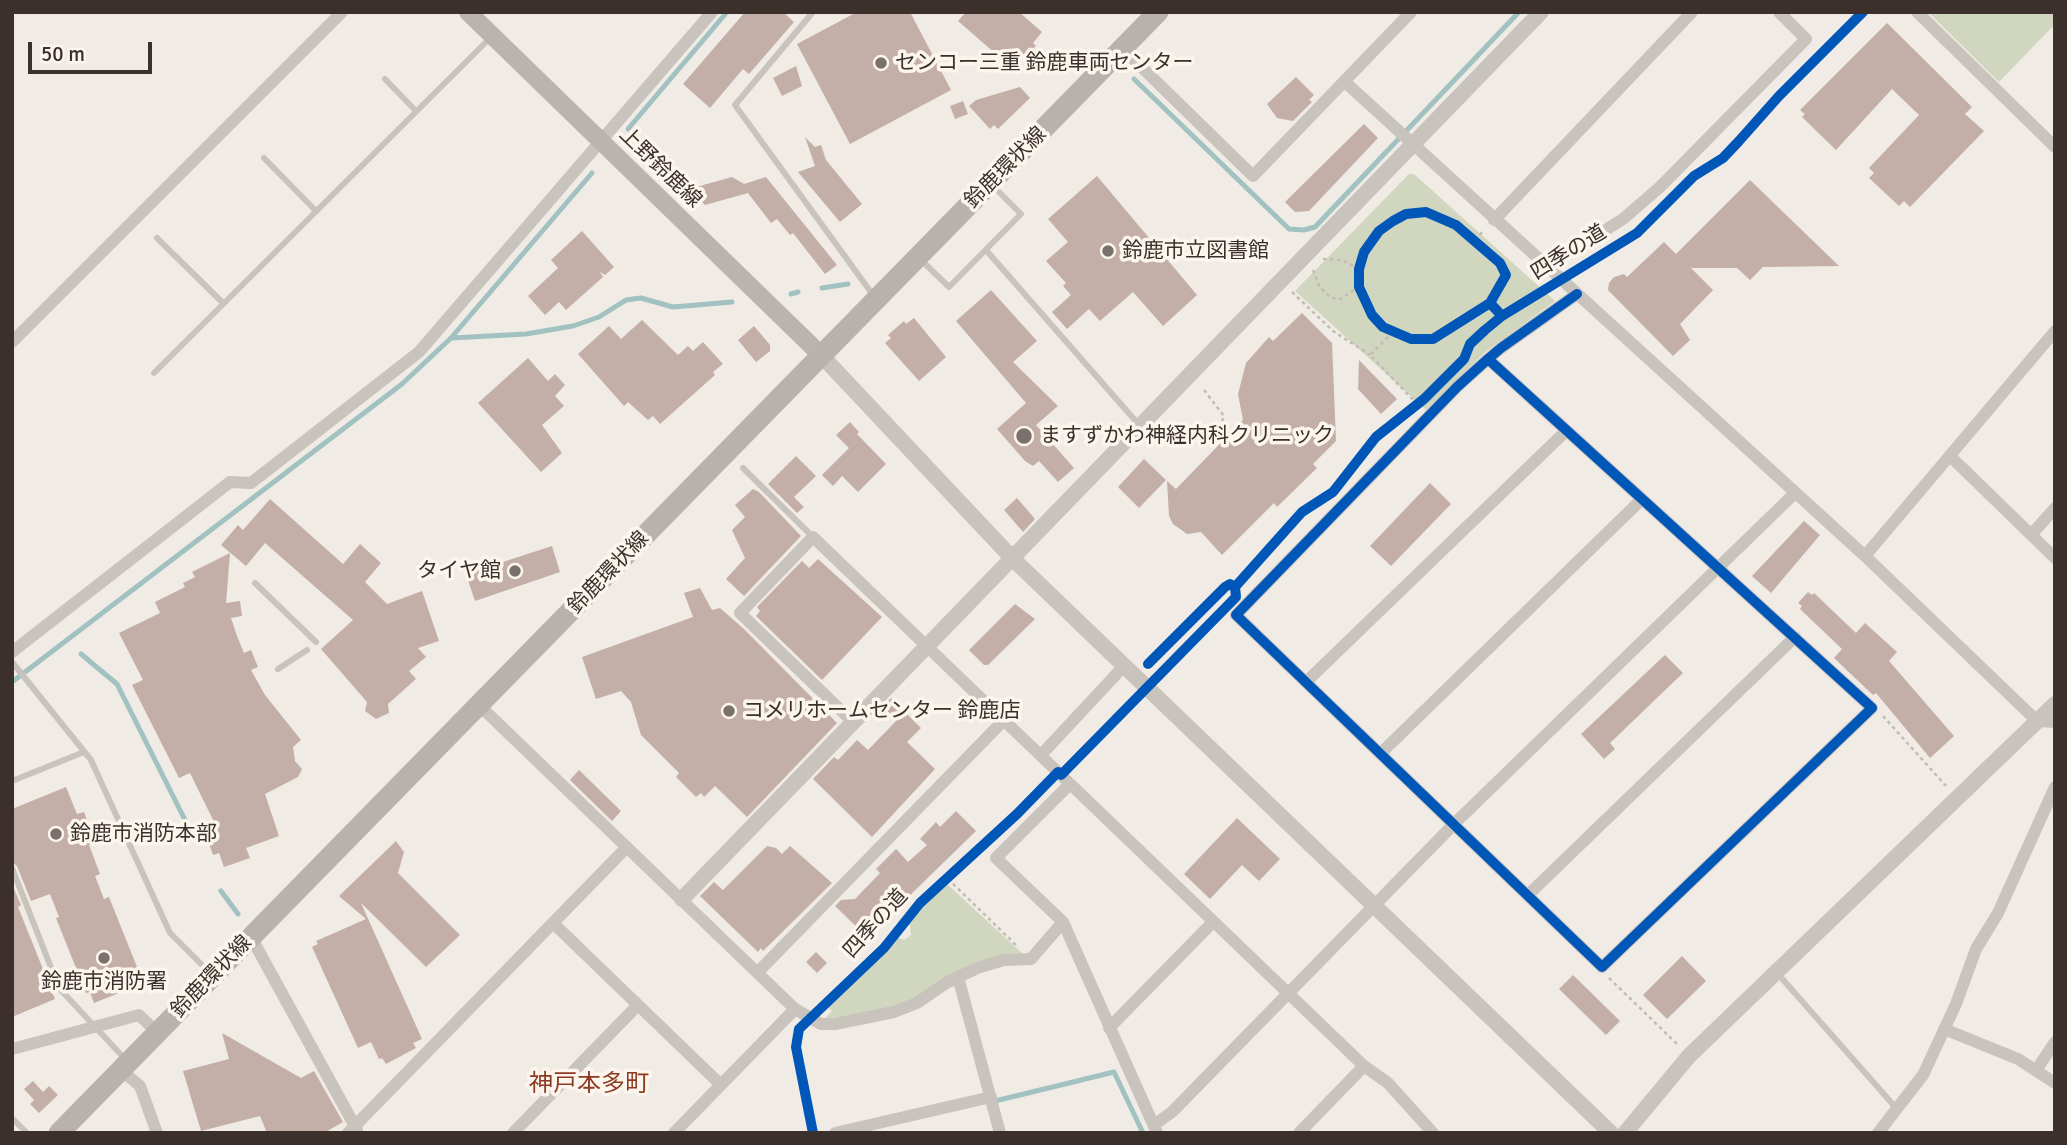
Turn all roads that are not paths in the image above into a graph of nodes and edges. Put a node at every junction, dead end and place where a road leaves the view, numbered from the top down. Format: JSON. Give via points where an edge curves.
{"nodes":[{"id":1,"x":342,"y":12,"type":"edge"},
{"id":2,"x":468,"y":12,"type":"edge"},
{"id":3,"x":712,"y":12,"type":"edge"},
{"id":4,"x":813,"y":12,"type":"edge"},
{"id":5,"x":1158,"y":12,"type":"edge"},
{"id":6,"x":1411,"y":12,"type":"edge"},
{"id":7,"x":1541,"y":12,"type":"edge"},
{"id":8,"x":1692,"y":12,"type":"edge"},
{"id":9,"x":1779,"y":12,"type":"edge"},
{"id":10,"x":1917,"y":12,"type":"edge"},
{"id":11,"x":492,"y":36,"type":"junction"},
{"id":12,"x":1123,"y":49,"type":"junction"},
{"id":13,"x":385,"y":79,"type":"dead end"},
{"id":14,"x":1345,"y":82,"type":"junction"},
{"id":15,"x":416,"y":111,"type":"junction"},
{"id":16,"x":601,"y":142,"type":"junction"},
{"id":17,"x":1412,"y":144,"type":"junction"},
{"id":18,"x":2055,"y":147,"type":"edge"},
{"id":19,"x":264,"y":158,"type":"dead end"},
{"id":20,"x":990,"y":184,"type":"junction"},
{"id":21,"x":316,"y":211,"type":"junction"},
{"id":22,"x":1494,"y":220,"type":"junction"},
{"id":23,"x":157,"y":238,"type":"dead end"},
{"id":24,"x":986,"y":250,"type":"junction"},
{"id":25,"x":918,"y":257,"type":"junction"},
{"id":26,"x":1546,"y":267,"type":"junction"},
{"id":27,"x":1577,"y":294,"type":"junction"},
{"id":28,"x":877,"y":299,"type":"junction"},
{"id":29,"x":223,"y":303,"type":"junction"},
{"id":30,"x":2055,"y":331,"type":"edge"},
{"id":31,"x":12,"y":342,"type":"edge"},
{"id":32,"x":821,"y":355,"type":"junction"},
{"id":33,"x":1488,"y":359,"type":"junction"},
{"id":34,"x":154,"y":373,"type":"dead end"},
{"id":35,"x":1141,"y":427,"type":"junction"},
{"id":36,"x":1566,"y":431,"type":"junction"},
{"id":37,"x":1950,"y":456,"type":"junction"},
{"id":38,"x":743,"y":468,"type":"dead end"},
{"id":39,"x":1795,"y":493,"type":"junction"},
{"id":40,"x":1641,"y":500,"type":"junction"},
{"id":41,"x":2055,"y":508,"type":"edge"},
{"id":42,"x":2031,"y":536,"type":"junction"},
{"id":43,"x":813,"y":537,"type":"junction"},
{"id":44,"x":1865,"y":556,"type":"junction"},
{"id":45,"x":2055,"y":558,"type":"edge"},
{"id":46,"x":1013,"y":559,"type":"junction"},
{"id":47,"x":1717,"y":568,"type":"junction"},
{"id":48,"x":255,"y":583,"type":"dead end"},
{"id":49,"x":1795,"y":638,"type":"junction"},
{"id":50,"x":316,"y":642,"type":"dead end"},
{"id":51,"x":928,"y":647,"type":"junction"},
{"id":52,"x":307,"y":650,"type":"dead end"},
{"id":53,"x":12,"y":652,"type":"edge"},
{"id":54,"x":14,"y":664,"type":"edge"},
{"id":55,"x":1124,"y":666,"type":"junction"},
{"id":56,"x":278,"y":669,"type":"dead end"},
{"id":57,"x":1306,"y":682,"type":"junction"},
{"id":58,"x":2055,"y":704,"type":"edge"},
{"id":59,"x":480,"y":706,"type":"junction"},
{"id":60,"x":1004,"y":720,"type":"junction"},
{"id":61,"x":2037,"y":721,"type":"junction"},
{"id":62,"x":853,"y":722,"type":"junction"},
{"id":63,"x":2055,"y":722,"type":"edge"},
{"id":64,"x":84,"y":752,"type":"junction"},
{"id":65,"x":1381,"y":753,"type":"junction"},
{"id":66,"x":1041,"y":754,"type":"junction"},
{"id":67,"x":12,"y":781,"type":"edge"},
{"id":68,"x":1070,"y":784,"type":"junction"},
{"id":69,"x":2054,"y":791,"type":"edge"},
{"id":70,"x":1454,"y":824,"type":"junction"},
{"id":71,"x":627,"y":847,"type":"junction"},
{"id":72,"x":12,"y":868,"type":"edge"},
{"id":73,"x":1528,"y":895,"type":"junction"},
{"id":74,"x":682,"y":899,"type":"junction"},
{"id":75,"x":1374,"y":905,"type":"junction"},
{"id":76,"x":1063,"y":922,"type":"junction"},
{"id":77,"x":1213,"y":922,"type":"junction"},
{"id":78,"x":553,"y":923,"type":"junction"},
{"id":79,"x":251,"y":937,"type":"junction"},
{"id":80,"x":758,"y":972,"type":"junction"},
{"id":81,"x":1776,"y":972,"type":"junction"},
{"id":82,"x":213,"y":976,"type":"junction"},
{"id":83,"x":957,"y":977,"type":"junction"},
{"id":84,"x":1289,"y":992,"type":"junction"},
{"id":85,"x":638,"y":1005,"type":"junction"},
{"id":86,"x":795,"y":1009,"type":"junction"},
{"id":87,"x":95,"y":1027,"type":"junction"},
{"id":88,"x":1109,"y":1028,"type":"junction"},
{"id":89,"x":1944,"y":1028,"type":"junction"},
{"id":90,"x":158,"y":1033,"type":"junction"},
{"id":91,"x":2055,"y":1042,"type":"edge"},
{"id":92,"x":12,"y":1049,"type":"edge"},
{"id":93,"x":125,"y":1066,"type":"junction"},
{"id":94,"x":1364,"y":1066,"type":"junction"},
{"id":95,"x":2037,"y":1069,"type":"junction"},
{"id":96,"x":2055,"y":1083,"type":"edge"},
{"id":97,"x":720,"y":1084,"type":"junction"},
{"id":98,"x":992,"y":1102,"type":"junction"},
{"id":99,"x":1896,"y":1110,"type":"junction"},
{"id":100,"x":12,"y":1118,"type":"edge"},
{"id":101,"x":1156,"y":1129,"type":"edge"},
{"id":102,"x":354,"y":1130,"type":"edge"},
{"id":103,"x":1883,"y":1131,"type":"edge"},
{"id":104,"x":27,"y":1133,"type":"edge"},
{"id":105,"x":60,"y":1133,"type":"edge"},
{"id":106,"x":157,"y":1133,"type":"edge"},
{"id":107,"x":513,"y":1133,"type":"edge"},
{"id":108,"x":674,"y":1133,"type":"edge"},
{"id":109,"x":835,"y":1133,"type":"edge"},
{"id":110,"x":1000,"y":1133,"type":"edge"},
{"id":111,"x":1299,"y":1133,"type":"edge"},
{"id":112,"x":1433,"y":1133,"type":"edge"},
{"id":113,"x":1612,"y":1133,"type":"edge"},
{"id":114,"x":1625,"y":1133,"type":"edge"}],
"edges":[{"from":1,"to":31,"type":"street"},
{"from":2,"to":11,"type":"main road","name":"上野鈴鹿線"},
{"from":3,"to":16,"type":"street"},
{"from":4,"to":28,"type":"lane","via":[[735,105]]},
{"from":5,"to":12,"type":"main road","name":"鈴鹿環状線"},
{"from":6,"to":14,"type":"street"},
{"from":7,"to":17,"type":"street"},
{"from":8,"to":22,"type":"street"},
{"from":9,"to":26,"type":"street","via":[[1807,39],[1623,219]]},
{"from":10,"to":18,"type":"street"},
{"from":11,"to":15,"type":"lane"},
{"from":11,"to":16,"type":"main road","name":"上野鈴鹿線"},
{"from":12,"to":14,"type":"street","via":[[1254,176]]},
{"from":12,"to":20,"type":"main road","name":"鈴鹿環状線"},
{"from":13,"to":15,"type":"lane"},
{"from":14,"to":17,"type":"street"},
{"from":15,"to":21,"type":"lane"},
{"from":16,"to":32,"type":"main road","name":"上野鈴鹿線"},
{"from":16,"to":53,"type":"street","via":[[460,307],[395,372],[251,483],[230,482]]},
{"from":17,"to":22,"type":"street"},
{"from":17,"to":35,"type":"street"},
{"from":19,"to":21,"type":"lane"},
{"from":20,"to":24,"type":"lane","via":[[1021,214]]},
{"from":20,"to":25,"type":"main road","name":"鈴鹿環状線"},
{"from":21,"to":29,"type":"lane"},
{"from":22,"to":26,"type":"street"},
{"from":23,"to":29,"type":"lane"},
{"from":24,"to":25,"type":"lane","via":[[949,287]]},
{"from":24,"to":35,"type":"lane"},
{"from":25,"to":28,"type":"main road","name":"鈴鹿環状線"},
{"from":26,"to":27,"type":"street"},
{"from":27,"to":33,"type":"street"},
{"from":27,"to":39,"type":"street"},
{"from":28,"to":32,"type":"main road","name":"鈴鹿環状線"},
{"from":29,"to":34,"type":"lane"},
{"from":30,"to":37,"type":"street"},
{"from":32,"to":46,"type":"street"},
{"from":32,"to":59,"type":"main road","name":"鈴鹿環状線"},
{"from":33,"to":36,"type":"street"},
{"from":33,"to":57,"type":"street","via":[[1236,615]]},
{"from":35,"to":46,"type":"street"},
{"from":36,"to":40,"type":"street"},
{"from":36,"to":57,"type":"street"},
{"from":37,"to":42,"type":"street"},
{"from":37,"to":44,"type":"street"},
{"from":38,"to":43,"type":"lane"},
{"from":39,"to":44,"type":"street"},
{"from":39,"to":47,"type":"street"},
{"from":40,"to":47,"type":"street"},
{"from":40,"to":65,"type":"street"},
{"from":41,"to":42,"type":"street"},
{"from":42,"to":45,"type":"street"},
{"from":43,"to":51,"type":"street"},
{"from":43,"to":62,"type":"street","via":[[740,613]]},
{"from":44,"to":61,"type":"street"},
{"from":46,"to":51,"type":"street"},
{"from":46,"to":55,"type":"street"},
{"from":47,"to":49,"type":"street"},
{"from":47,"to":70,"type":"street"},
{"from":48,"to":50,"type":"lane"},
{"from":49,"to":73,"type":"street"},
{"from":49,"to":73,"type":"street","via":[[1872,708],[1602,967]]},
{"from":51,"to":60,"type":"street"},
{"from":51,"to":62,"type":"street"},
{"from":52,"to":56,"type":"lane"},
{"from":54,"to":64,"type":"lane"},
{"from":55,"to":66,"type":"street"},
{"from":55,"to":75,"type":"street"},
{"from":57,"to":65,"type":"street"},
{"from":58,"to":61,"type":"street"},
{"from":59,"to":71,"type":"street"},
{"from":59,"to":79,"type":"main road","name":"鈴鹿環状線"},
{"from":60,"to":66,"type":"street"},
{"from":60,"to":80,"type":"street"},
{"from":61,"to":63,"type":"street"},
{"from":61,"to":81,"type":"street"},
{"from":62,"to":74,"type":"street"},
{"from":64,"to":67,"type":"lane"},
{"from":64,"to":82,"type":"lane","via":[[170,933]]},
{"from":65,"to":70,"type":"street"},
{"from":66,"to":68,"type":"street"},
{"from":68,"to":76,"type":"street","via":[[996,858]]},
{"from":68,"to":77,"type":"street"},
{"from":69,"to":89,"type":"street","via":[[1998,913],[1976,949]]},
{"from":70,"to":73,"type":"street"},
{"from":70,"to":75,"type":"street"},
{"from":71,"to":74,"type":"street"},
{"from":71,"to":78,"type":"street"},
{"from":72,"to":87,"type":"lane","via":[[59,988]]},
{"from":74,"to":80,"type":"street"},
{"from":75,"to":84,"type":"street"},
{"from":75,"to":113,"type":"street"},
{"from":76,"to":83,"type":"street","via":[[1031,959],[1004,960]]},
{"from":76,"to":88,"type":"street"},
{"from":77,"to":84,"type":"street"},
{"from":77,"to":88,"type":"street"},
{"from":78,"to":85,"type":"street"},
{"from":78,"to":102,"type":"street"},
{"from":79,"to":82,"type":"main road","name":"鈴鹿環状線"},
{"from":79,"to":102,"type":"street"},
{"from":80,"to":86,"type":"street"},
{"from":81,"to":99,"type":"lane"},
{"from":81,"to":114,"type":"street","via":[[1689,1056]]},
{"from":82,"to":90,"type":"main road","name":"鈴鹿環状線"},
{"from":83,"to":86,"type":"street","via":[[894,1012],[835,1024],[821,1024]]},
{"from":83,"to":98,"type":"street"},
{"from":84,"to":94,"type":"street"},
{"from":84,"to":101,"type":"street"},
{"from":85,"to":97,"type":"street"},
{"from":85,"to":107,"type":"street"},
{"from":86,"to":97,"type":"street"},
{"from":87,"to":90,"type":"street","via":[[139,1015]]},
{"from":87,"to":92,"type":"street"},
{"from":87,"to":93,"type":"lane"},
{"from":88,"to":101,"type":"street"},
{"from":89,"to":95,"type":"street"},
{"from":89,"to":99,"type":"street","via":[[1923,1074]]},
{"from":90,"to":93,"type":"main road","name":"鈴鹿環状線"},
{"from":91,"to":95,"type":"street"},
{"from":93,"to":105,"type":"main road","name":"鈴鹿環状線"},
{"from":93,"to":106,"type":"street","via":[[140,1086]]},
{"from":94,"to":111,"type":"street"},
{"from":94,"to":112,"type":"street","via":[[1388,1083]]},
{"from":95,"to":96,"type":"street"},
{"from":97,"to":108,"type":"street"},
{"from":98,"to":109,"type":"street"},
{"from":98,"to":110,"type":"street"},
{"from":99,"to":103,"type":"street"},
{"from":100,"to":104,"type":"lane"}]}
